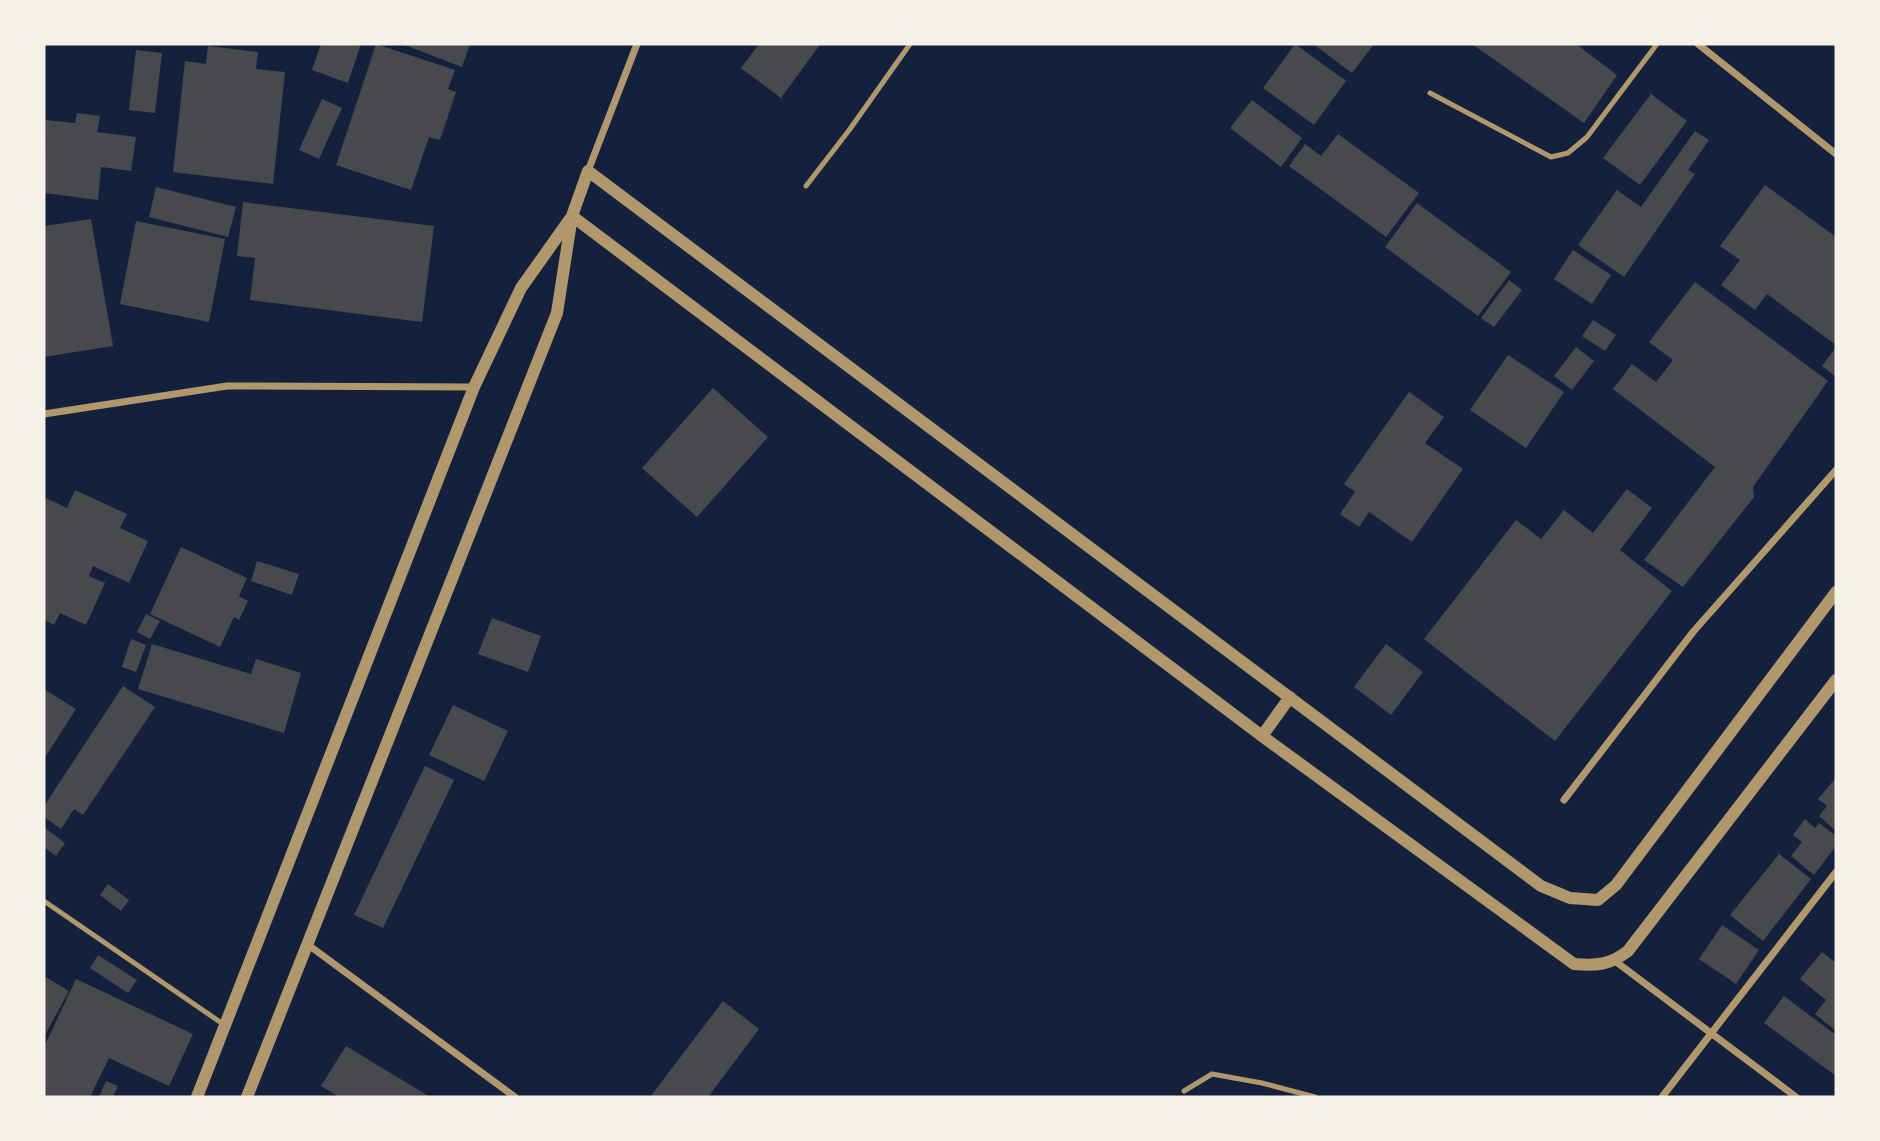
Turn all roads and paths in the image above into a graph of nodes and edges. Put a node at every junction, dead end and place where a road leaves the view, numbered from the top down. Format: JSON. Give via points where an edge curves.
{"nodes":[{"id":1,"x":637,"y":44,"type":"edge"},
{"id":2,"x":910,"y":44,"type":"edge"},
{"id":3,"x":1657,"y":44,"type":"edge"},
{"id":4,"x":1698,"y":44,"type":"edge"},
{"id":5,"x":1430,"y":93,"type":"dead end"},
{"id":6,"x":1836,"y":154,"type":"edge"},
{"id":7,"x":589,"y":171,"type":"junction"},
{"id":8,"x":806,"y":186,"type":"dead end"},
{"id":9,"x":572,"y":216,"type":"junction"},
{"id":10,"x":474,"y":387,"type":"junction"},
{"id":11,"x":44,"y":414,"type":"edge"},
{"id":12,"x":1836,"y":470,"type":"edge"},
{"id":13,"x":1836,"y":593,"type":"edge"},
{"id":14,"x":1836,"y":680,"type":"edge"},
{"id":15,"x":1290,"y":697,"type":"junction"},
{"id":16,"x":1262,"y":736,"type":"junction"},
{"id":17,"x":1564,"y":800,"type":"dead end"},
{"id":18,"x":1836,"y":872,"type":"edge"},
{"id":19,"x":44,"y":901,"type":"edge"},
{"id":20,"x":307,"y":944,"type":"junction"},
{"id":21,"x":1615,"y":961,"type":"junction"},
{"id":22,"x":226,"y":1026,"type":"junction"},
{"id":23,"x":1711,"y":1034,"type":"junction"},
{"id":24,"x":1184,"y":1091,"type":"dead end"},
{"id":25,"x":197,"y":1097,"type":"edge"},
{"id":26,"x":247,"y":1097,"type":"edge"},
{"id":27,"x":515,"y":1097,"type":"edge"},
{"id":28,"x":1315,"y":1097,"type":"edge"},
{"id":29,"x":1662,"y":1097,"type":"edge"},
{"id":30,"x":1796,"y":1097,"type":"edge"}],
"edges":[{"from":1,"to":7,"type":"street"},
{"from":2,"to":8,"type":"lane"},
{"from":3,"to":5,"type":"lane","via":[[1587,137],[1568,153],[1551,158]]},
{"from":4,"to":6,"type":"street"},
{"from":7,"to":9,"type":"street"},
{"from":7,"to":15,"type":"street"},
{"from":9,"to":10,"type":"street","via":[[521,288]]},
{"from":9,"to":16,"type":"street"},
{"from":9,"to":20,"type":"street","via":[[557,313]]},
{"from":10,"to":11,"type":"street","via":[[226,386]]},
{"from":10,"to":22,"type":"street"},
{"from":12,"to":17,"type":"street","via":[[1693,632]]},
{"from":13,"to":15,"type":"street","via":[[1616,886],[1598,900],[1570,898],[1541,886]]},
{"from":14,"to":21,"type":"street","via":[[1628,951]]},
{"from":15,"to":16,"type":"street"},
{"from":16,"to":21,"type":"street","via":[[1574,964],[1597,966]]},
{"from":18,"to":23,"type":"street"},
{"from":19,"to":22,"type":"lane"},
{"from":20,"to":26,"type":"street"},
{"from":20,"to":27,"type":"street"},
{"from":21,"to":23,"type":"street"},
{"from":22,"to":25,"type":"street"},
{"from":23,"to":29,"type":"street"},
{"from":23,"to":30,"type":"street"},
{"from":24,"to":28,"type":"lane","via":[[1212,1074]]}]}
